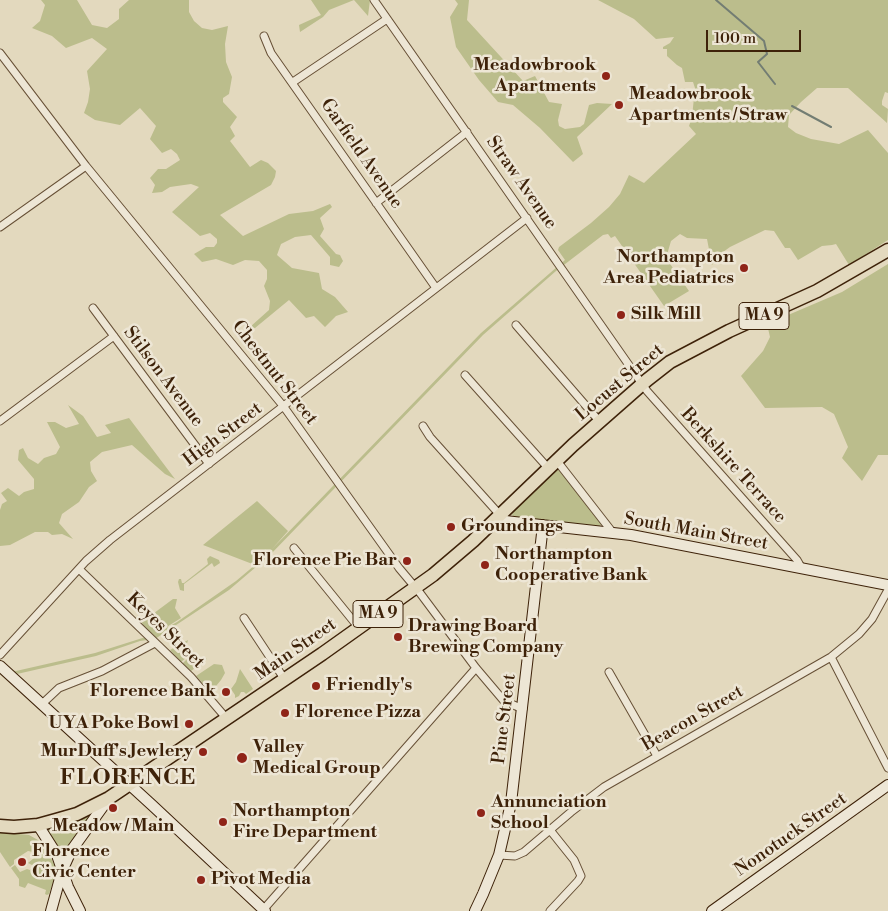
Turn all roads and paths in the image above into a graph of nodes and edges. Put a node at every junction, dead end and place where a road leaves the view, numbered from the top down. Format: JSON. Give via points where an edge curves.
{"nodes":[{"id":1,"x":374,"y":0,"type":"edge"},
{"id":2,"x":387,"y":19,"type":"junction"},
{"id":3,"x":264,"y":36,"type":"dead end"},
{"id":4,"x":0,"y":53,"type":"edge"},
{"id":5,"x":293,"y":82,"type":"junction"},
{"id":6,"x":467,"y":132,"type":"junction"},
{"id":7,"x":86,"y":166,"type":"junction"},
{"id":8,"x":376,"y":202,"type":"junction"},
{"id":9,"x":527,"y":218,"type":"junction"},
{"id":10,"x":0,"y":226,"type":"edge"},
{"id":11,"x":888,"y":250,"type":"edge"},
{"id":12,"x":436,"y":288,"type":"junction"},
{"id":13,"x":93,"y":308,"type":"dead end"},
{"id":14,"x":516,"y":326,"type":"dead end"},
{"id":15,"x":114,"y":336,"type":"junction"},
{"id":16,"x":466,"y":375,"type":"dead end"},
{"id":17,"x":642,"y":384,"type":"junction"},
{"id":18,"x":284,"y":407,"type":"junction"},
{"id":19,"x":0,"y":421,"type":"edge"},
{"id":20,"x":600,"y":422,"type":"junction"},
{"id":21,"x":423,"y":426,"type":"dead end"},
{"id":22,"x":209,"y":464,"type":"junction"},
{"id":23,"x":553,"y":465,"type":"junction"},
{"id":24,"x":500,"y":516,"type":"junction"},
{"id":25,"x":543,"y":525,"type":"junction"},
{"id":26,"x":613,"y":534,"type":"junction"},
{"id":27,"x":294,"y":548,"type":"dead end"},
{"id":28,"x":801,"y":567,"type":"junction"},
{"id":29,"x":79,"y":569,"type":"junction"},
{"id":30,"x":888,"y":585,"type":"edge"},
{"id":31,"x":415,"y":587,"type":"junction"},
{"id":32,"x":888,"y":590,"type":"edge"},
{"id":33,"x":244,"y":618,"type":"dead end"},
{"id":34,"x":359,"y":628,"type":"junction"},
{"id":35,"x":155,"y":643,"type":"junction"},
{"id":36,"x":0,"y":655,"type":"edge"},
{"id":37,"x":831,"y":657,"type":"junction"},
{"id":38,"x":0,"y":666,"type":"edge"},
{"id":39,"x":476,"y":668,"type":"junction"},
{"id":40,"x":609,"y":672,"type":"dead end"},
{"id":41,"x":285,"y":680,"type":"junction"},
{"id":42,"x":42,"y":704,"type":"junction"},
{"id":43,"x":523,"y":709,"type":"junction"},
{"id":44,"x":227,"y":718,"type":"junction"},
{"id":45,"x":657,"y":756,"type":"junction"},
{"id":46,"x":888,"y":768,"type":"edge"},
{"id":47,"x":129,"y":784,"type":"junction"},
{"id":48,"x":888,"y":785,"type":"edge"},
{"id":49,"x":109,"y":798,"type":"junction"},
{"id":50,"x":38,"y":825,"type":"junction"},
{"id":51,"x":0,"y":826,"type":"edge"},
{"id":52,"x":550,"y":830,"type":"junction"},
{"id":53,"x":499,"y":855,"type":"junction"},
{"id":54,"x":62,"y":871,"type":"junction"},
{"id":55,"x":69,"y":889,"type":"junction"},
{"id":56,"x":55,"y":900,"type":"junction"},
{"id":57,"x":264,"y":910,"type":"edge"},
{"id":58,"x":51,"y":911,"type":"edge"},
{"id":59,"x":80,"y":911,"type":"edge"},
{"id":60,"x":475,"y":911,"type":"edge"},
{"id":61,"x":550,"y":911,"type":"edge"},
{"id":62,"x":712,"y":911,"type":"edge"}],
"edges":[{"from":1,"to":2,"type":"street","name":"Straw Avenue"},
{"from":2,"to":5,"type":"street"},
{"from":2,"to":6,"type":"street","name":"Straw Avenue"},
{"from":3,"to":5,"type":"street","name":"Garfield Avenue","via":[[271,53]]},
{"from":4,"to":7,"type":"street","name":"Chestnut Street"},
{"from":5,"to":8,"type":"street","name":"Garfield Avenue"},
{"from":6,"to":8,"type":"street"},
{"from":6,"to":9,"type":"street","name":"Straw Avenue"},
{"from":7,"to":10,"type":"street"},
{"from":7,"to":18,"type":"street","name":"Chestnut Street"},
{"from":8,"to":12,"type":"street","name":"Garfield Avenue"},
{"from":9,"to":12,"type":"street","name":"High Street"},
{"from":9,"to":17,"type":"street","name":"Straw Avenue"},
{"from":11,"to":17,"type":"highway","name":"Locust Street","number":"MA 9","via":[[811,294],[686,353]]},
{"from":12,"to":18,"type":"street","name":"High Street"},
{"from":13,"to":15,"type":"street","name":"Stilson Avenue"},
{"from":14,"to":20,"type":"street"},
{"from":15,"to":19,"type":"street"},
{"from":15,"to":22,"type":"street","name":"Stilson Avenue"},
{"from":16,"to":23,"type":"street"},
{"from":17,"to":20,"type":"highway","name":"Locust Street","number":"MA 9"},
{"from":17,"to":28,"type":"street","name":"Berkshire Terrace"},
{"from":18,"to":22,"type":"street","name":"High Street"},
{"from":18,"to":31,"type":"street","name":"Chestnut Street"},
{"from":20,"to":23,"type":"highway","name":"Locust Street","number":"MA 9"},
{"from":21,"to":24,"type":"street"},
{"from":22,"to":29,"type":"street","name":"High Street","via":[[110,540]]},
{"from":23,"to":24,"type":"highway","name":"Locust Street","number":"MA 9"},
{"from":23,"to":26,"type":"street"},
{"from":24,"to":25,"type":"main road","name":"South Main Street","via":[[505,521]]},
{"from":24,"to":31,"type":"highway","name":"Main Street","number":"MA 9"},
{"from":25,"to":26,"type":"main road","name":"South Main Street"},
{"from":25,"to":43,"type":"main road","name":"Pine Street"},
{"from":26,"to":28,"type":"main road","name":"South Main Street"},
{"from":27,"to":34,"type":"street"},
{"from":28,"to":30,"type":"main road","name":"South Main Street"},
{"from":29,"to":35,"type":"street","name":"Keyes Street"},
{"from":29,"to":36,"type":"street","name":"High Street"},
{"from":31,"to":34,"type":"highway","name":"Main Street","number":"MA 9"},
{"from":31,"to":39,"type":"street","name":"Chestnut Street"},
{"from":32,"to":37,"type":"street","name":"Beacon Street","via":[[866,627]]},
{"from":33,"to":41,"type":"street"},
{"from":34,"to":41,"type":"highway","name":"Main Street","number":"MA 9"},
{"from":35,"to":42,"type":"street","via":[[102,671],[58,688]]},
{"from":35,"to":44,"type":"street","name":"Keyes Street","via":[[197,683]]},
{"from":37,"to":45,"type":"street","name":"Beacon Street"},
{"from":37,"to":46,"type":"street"},
{"from":38,"to":42,"type":"main road"},
{"from":39,"to":43,"type":"street","name":"Chestnut Street","via":[[504,701]]},
{"from":39,"to":57,"type":"street"},
{"from":40,"to":45,"type":"street"},
{"from":41,"to":44,"type":"highway","name":"Main Street","number":"MA 9"},
{"from":42,"to":47,"type":"main road"},
{"from":43,"to":53,"type":"main road","name":"Pine Street","via":[[511,803]]},
{"from":44,"to":47,"type":"highway","name":"Main Street","number":"MA 9"},
{"from":45,"to":52,"type":"street","name":"Beacon Street","via":[[604,788]]},
{"from":47,"to":49,"type":"highway","number":"MA 9"},
{"from":47,"to":57,"type":"main road"},
{"from":48,"to":62,"type":"main road","name":"Nonotuck Street"},
{"from":49,"to":50,"type":"highway","number":"MA 9","via":[[77,814]]},
{"from":49,"to":54,"type":"main road","via":[[71,851]]},
{"from":50,"to":51,"type":"highway","number":"MA 9"},
{"from":50,"to":54,"type":"main road","via":[[57,854]]},
{"from":52,"to":53,"type":"street","name":"Beacon Street","via":[[524,852],[515,856]]},
{"from":52,"to":61,"type":"street","via":[[574,860],[581,876]]},
{"from":53,"to":60,"type":"main road","name":"Pine Street"},
{"from":54,"to":55,"type":"main road"},
{"from":54,"to":56,"type":"main road"},
{"from":55,"to":56,"type":"main road"},
{"from":55,"to":59,"type":"main road"},
{"from":56,"to":58,"type":"main road"}]}
